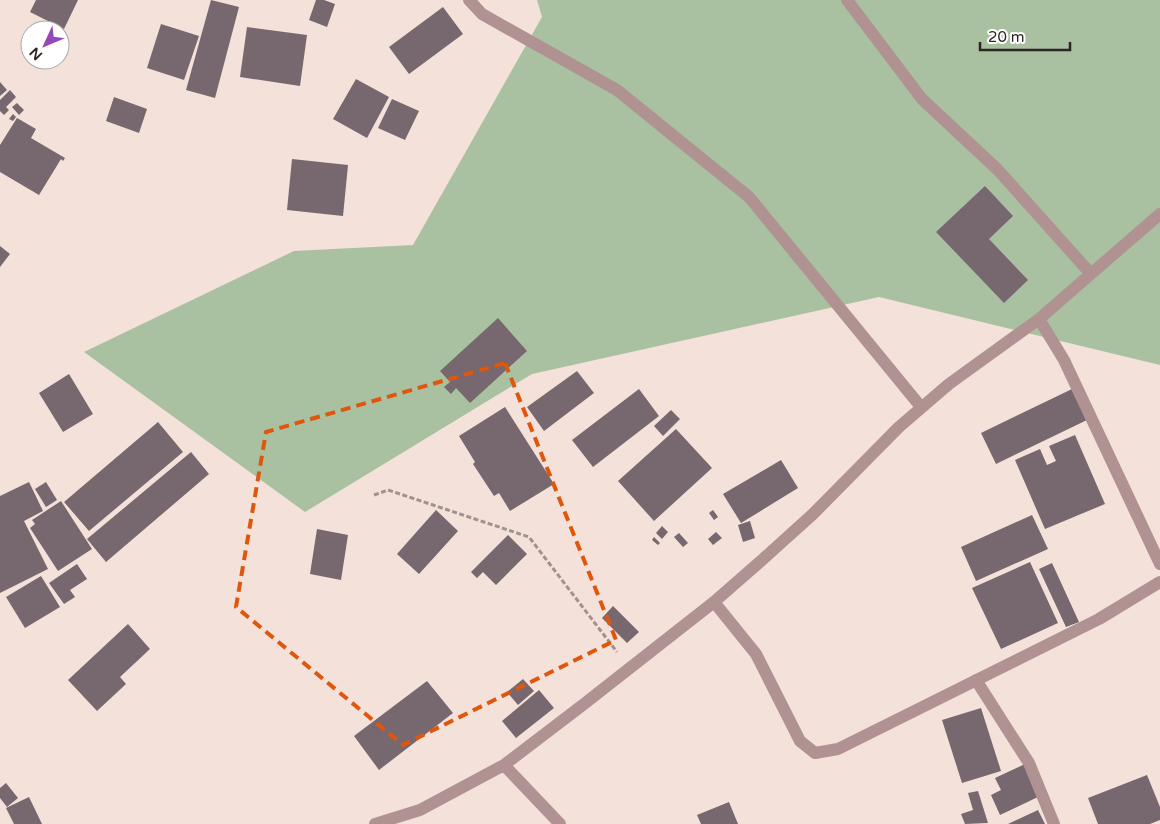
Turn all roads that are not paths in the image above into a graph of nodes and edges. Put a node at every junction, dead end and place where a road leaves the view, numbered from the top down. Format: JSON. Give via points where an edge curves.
{"nodes":[{"id":1,"x":469,"y":0,"type":"edge"},
{"id":2,"x":848,"y":0,"type":"edge"},
{"id":3,"x":1160,"y":214,"type":"edge"},
{"id":4,"x":1091,"y":274,"type":"junction"},
{"id":5,"x":1039,"y":319,"type":"junction"},
{"id":6,"x":921,"y":407,"type":"junction"},
{"id":7,"x":1160,"y":564,"type":"edge"},
{"id":8,"x":1160,"y":582,"type":"edge"},
{"id":9,"x":714,"y":602,"type":"junction"},
{"id":10,"x":976,"y":680,"type":"junction"},
{"id":11,"x":504,"y":765,"type":"junction"},
{"id":12,"x":375,"y":824,"type":"edge"},
{"id":13,"x":560,"y":824,"type":"edge"},
{"id":14,"x":1054,"y":824,"type":"edge"}],
"edges":[{"from":1,"to":6,"type":"street","via":[[482,14],[617,90],[749,196]]},
{"from":2,"to":4,"type":"street","via":[[922,99],[998,170]]},
{"from":3,"to":4,"type":"street"},
{"from":4,"to":5,"type":"street"},
{"from":5,"to":6,"type":"street"},
{"from":5,"to":7,"type":"street","via":[[1064,360]]},
{"from":6,"to":9,"type":"street","via":[[813,514]]},
{"from":8,"to":10,"type":"street","via":[[1099,619]]},
{"from":9,"to":10,"type":"street","via":[[756,654],[800,741],[815,753],[838,750]]},
{"from":9,"to":11,"type":"street"},
{"from":10,"to":14,"type":"street","via":[[1029,763]]},
{"from":11,"to":12,"type":"street","via":[[420,810]]},
{"from":11,"to":13,"type":"street"}]}
